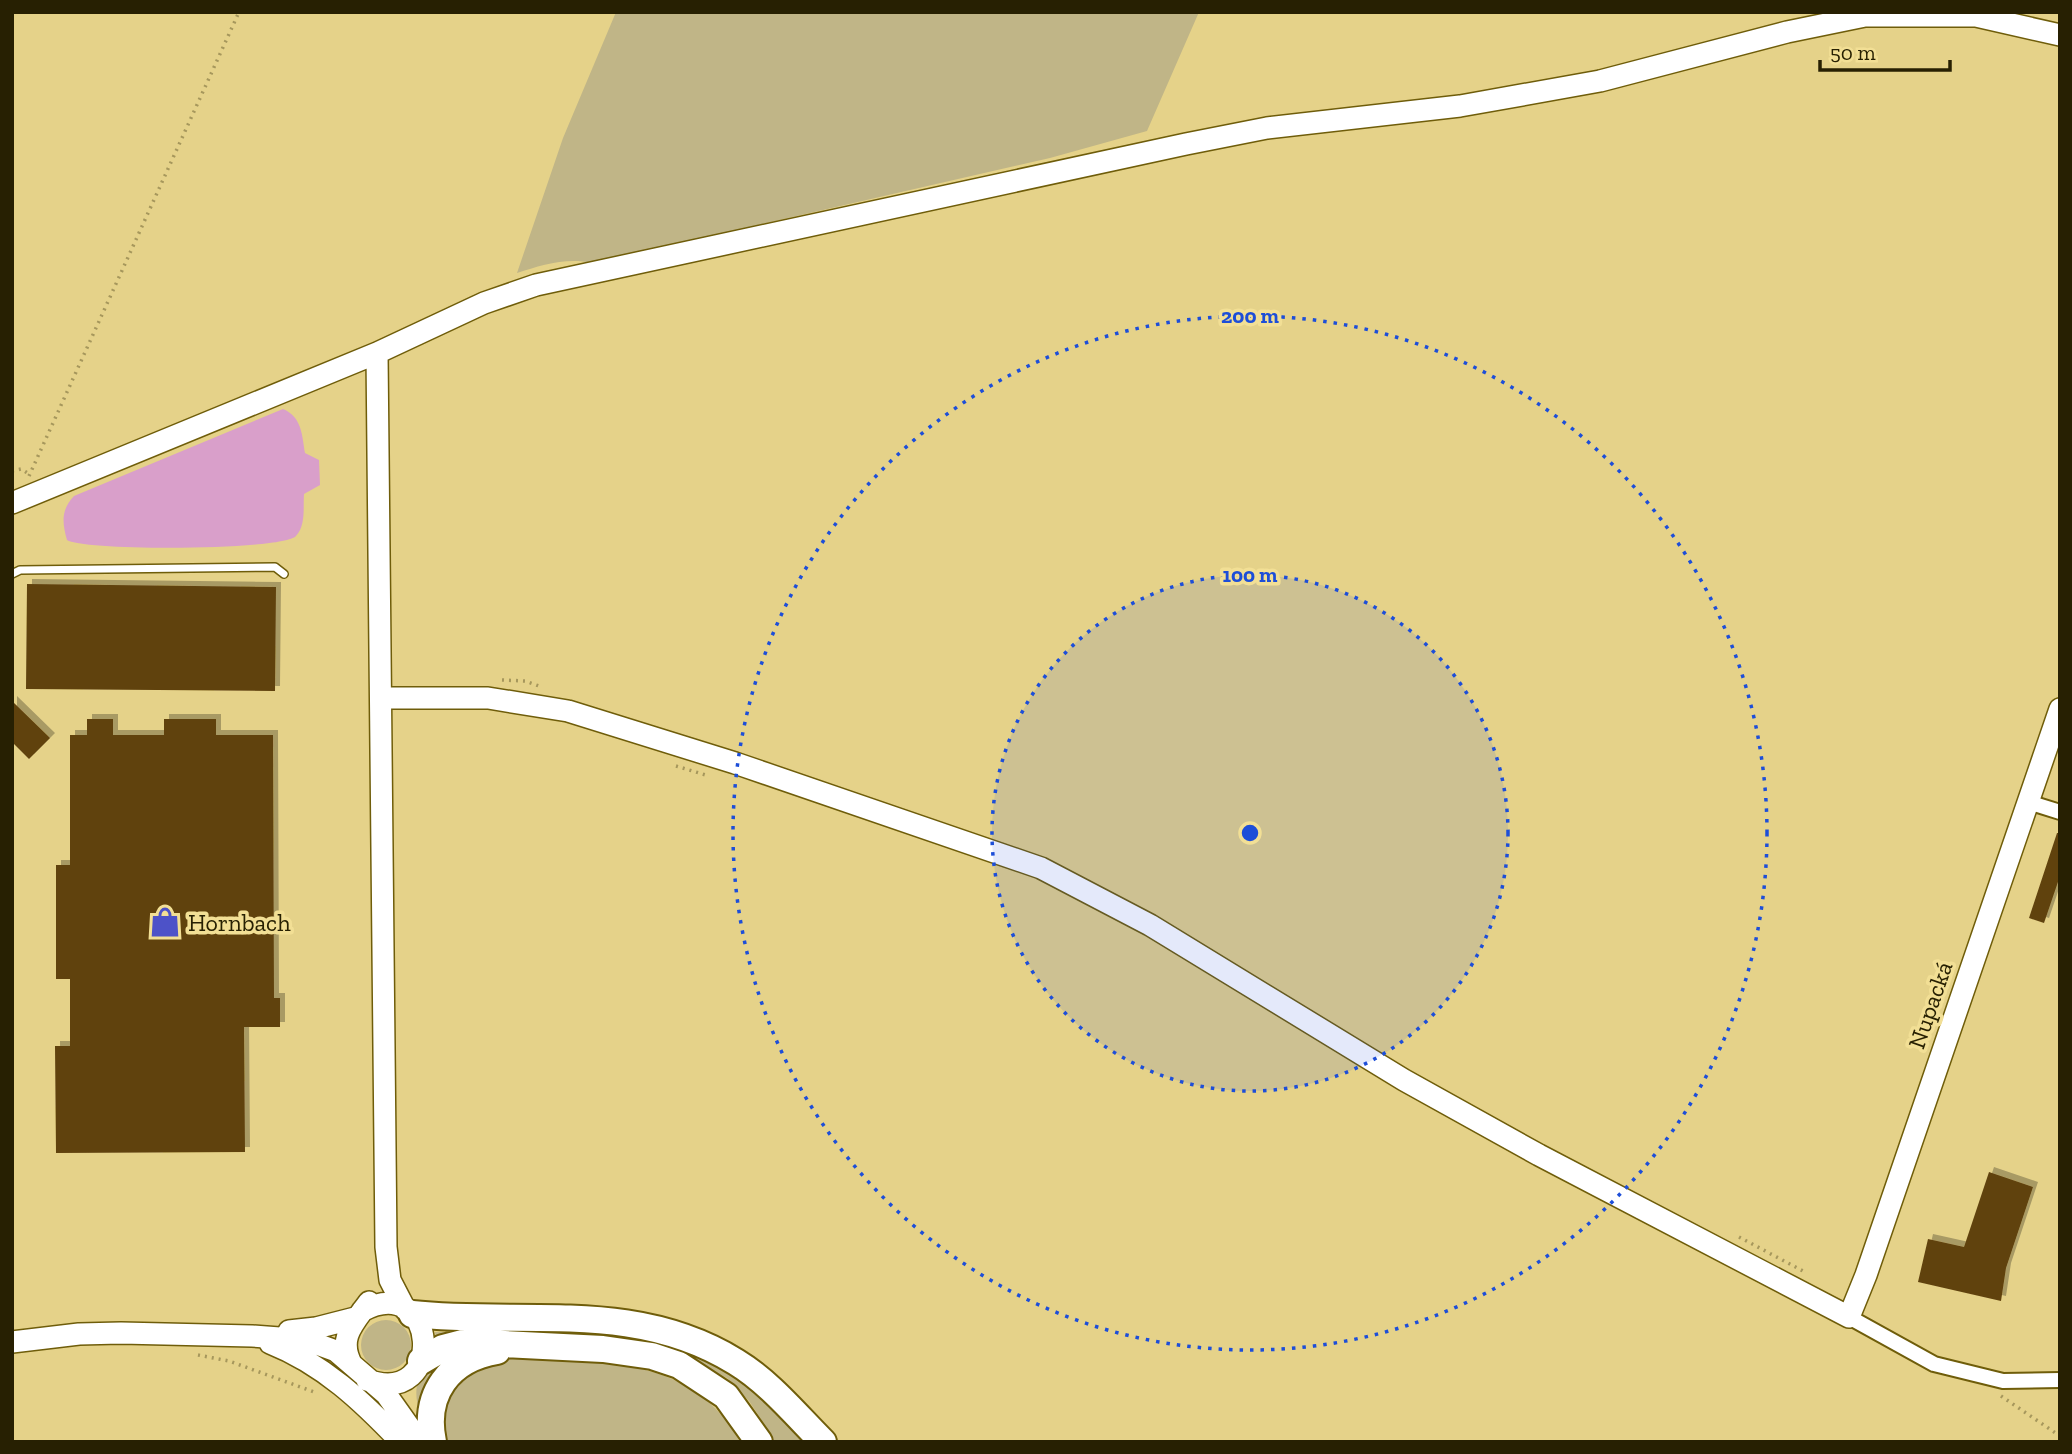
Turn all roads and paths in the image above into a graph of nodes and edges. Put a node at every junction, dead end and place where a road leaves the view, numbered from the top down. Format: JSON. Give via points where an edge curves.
{"nodes":[{"id":1,"x":239,"y":12,"type":"edge"},
{"id":2,"x":2060,"y":35,"type":"edge"},
{"id":3,"x":377,"y":353,"type":"junction"},
{"id":4,"x":12,"y":471,"type":"edge"},
{"id":5,"x":12,"y":503,"type":"edge"},
{"id":6,"x":12,"y":574,"type":"edge"},
{"id":7,"x":284,"y":574,"type":"dead end"},
{"id":8,"x":381,"y":698,"type":"junction"},
{"id":9,"x":2060,"y":709,"type":"edge"},
{"id":10,"x":667,"y":764,"type":"dead end"},
{"id":11,"x":712,"y":776,"type":"dead end"},
{"id":12,"x":2028,"y":802,"type":"junction"},
{"id":13,"x":2060,"y":812,"type":"edge"},
{"id":14,"x":1732,"y":1236,"type":"dead end"},
{"id":15,"x":386,"y":1247,"type":"junction"},
{"id":16,"x":1805,"y":1272,"type":"dead end"},
{"id":17,"x":409,"y":1311,"type":"junction"},
{"id":18,"x":359,"y":1314,"type":"junction"},
{"id":19,"x":1849,"y":1317,"type":"junction"},
{"id":20,"x":252,"y":1336,"type":"junction"},
{"id":21,"x":12,"y":1342,"type":"edge"},
{"id":22,"x":524,"y":1346,"type":"junction"},
{"id":23,"x":195,"y":1355,"type":"dead end"},
{"id":24,"x":418,"y":1366,"type":"junction"},
{"id":25,"x":361,"y":1375,"type":"junction"},
{"id":26,"x":2000,"y":1380,"type":"junction"},
{"id":27,"x":2060,"y":1380,"type":"edge"},
{"id":28,"x":318,"y":1393,"type":"dead end"},
{"id":29,"x":2060,"y":1436,"type":"edge"},
{"id":30,"x":418,"y":1441,"type":"edge"},
{"id":31,"x":759,"y":1442,"type":"edge"},
{"id":32,"x":823,"y":1442,"type":"edge"}],
"edges":[{"from":1,"to":4,"type":"path","via":[[29,474],[21,468]]},
{"from":2,"to":3,"type":"street","via":[[1976,16],[1866,16],[1587,83],[1460,106],[1267,128],[536,285],[484,303]]},
{"from":3,"to":5,"type":"street"},
{"from":3,"to":8,"type":"street"},
{"from":6,"to":7,"type":"lane","via":[[20,570],[275,567]]},
{"from":8,"to":15,"type":"street"},
{"from":8,"to":19,"type":"street","via":[[488,698],[568,711],[1041,868],[1150,925],[1404,1080]]},
{"from":9,"to":12,"type":"street","name":"Nupacká"},
{"from":10,"to":11,"type":"path"},
{"from":12,"to":13,"type":"street"},
{"from":12,"to":19,"type":"street","name":"Nupacká"},
{"from":14,"to":16,"type":"path","via":[[1746,1238]]},
{"from":15,"to":17,"type":"street","via":[[390,1280]]},
{"from":15,"to":18,"type":"street","via":[[376,1290]]},
{"from":17,"to":18,"type":"street","via":[[388,1304]]},
{"from":17,"to":24,"type":"street","via":[[424,1334],[425,1350]]},
{"from":17,"to":32,"type":"highway","via":[[596,1319],[668,1330],[739,1364]]},
{"from":18,"to":20,"type":"street","via":[[316,1328]]},
{"from":18,"to":25,"type":"street","via":[[345,1343],[348,1358]]},
{"from":19,"to":26,"type":"street","via":[[1934,1364]]},
{"from":20,"to":21,"type":"street","via":[[79,1334]]},
{"from":20,"to":25,"type":"street","via":[[318,1344],[336,1351]]},
{"from":20,"to":30,"type":"street","via":[[318,1366]]},
{"from":22,"to":24,"type":"highway","via":[[466,1342],[443,1349]]},
{"from":22,"to":30,"type":"highway","via":[[477,1356],[453,1368],[434,1397]]},
{"from":22,"to":31,"type":"highway","via":[[603,1349],[679,1365],[726,1396]]},
{"from":23,"to":28,"type":"path","via":[[229,1361]]},
{"from":24,"to":25,"type":"street","via":[[391,1384]]},
{"from":24,"to":30,"type":"street","via":[[411,1394]]},
{"from":25,"to":30,"type":"street","via":[[397,1406]]},
{"from":26,"to":27,"type":"street"},
{"from":26,"to":29,"type":"path","via":[[2000,1394],[2006,1401]]}]}
